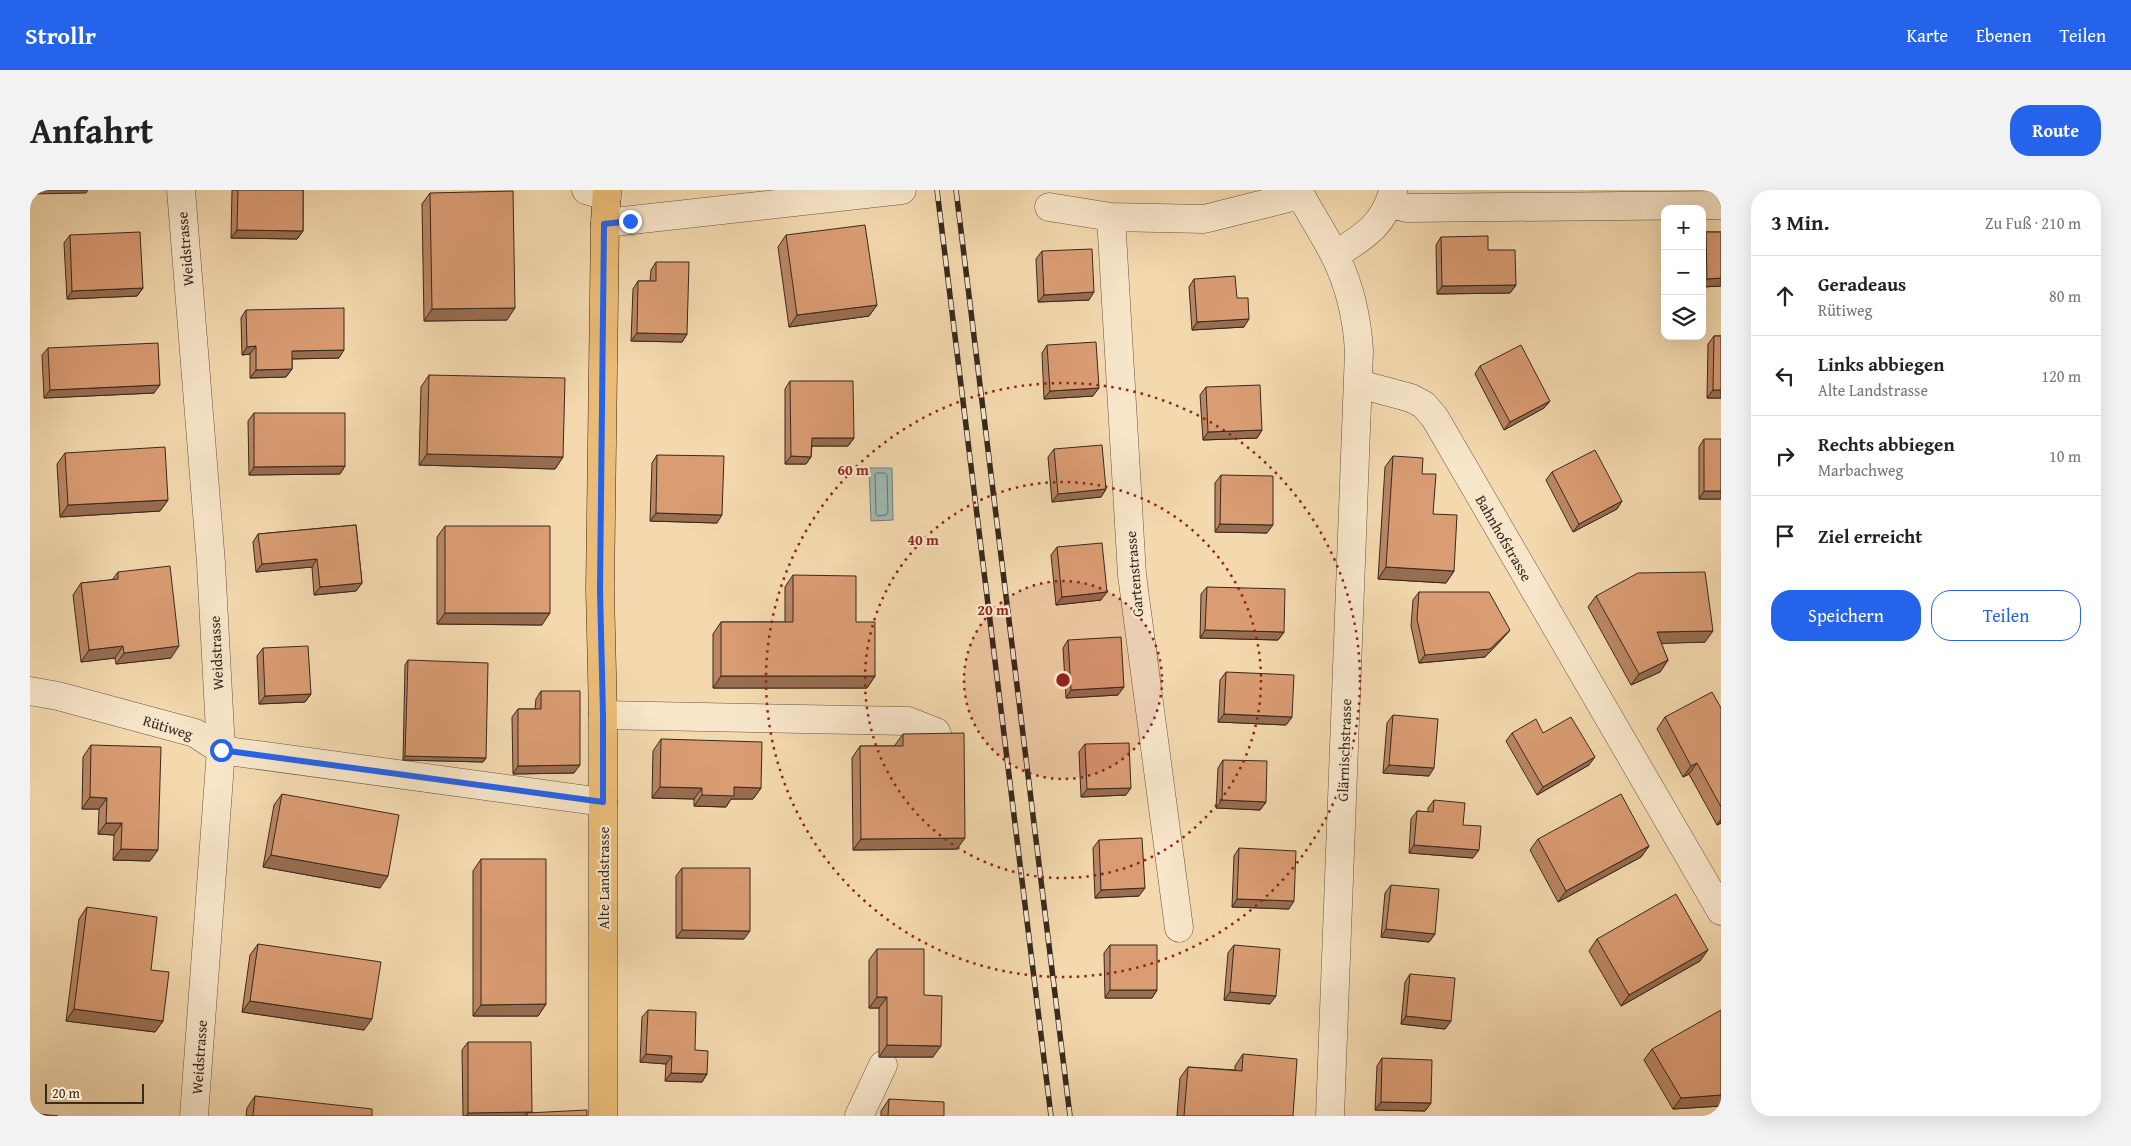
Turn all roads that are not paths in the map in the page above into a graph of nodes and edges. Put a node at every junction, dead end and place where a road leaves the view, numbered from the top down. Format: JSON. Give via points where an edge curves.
{"nodes":[{"id":1,"x":181,"y":190,"type":"edge"},
{"id":2,"x":902,"y":190,"type":"edge"},
{"id":3,"x":600,"y":192,"type":"edge"},
{"id":4,"x":1299,"y":192,"type":"edge"},
{"id":5,"x":1391,"y":197,"type":"edge"},
{"id":6,"x":1721,"y":204,"type":"edge"},
{"id":7,"x":1049,"y":207,"type":"dead end"},
{"id":8,"x":1111,"y":217,"type":"junction"},
{"id":9,"x":604,"y":224,"type":"junction"},
{"id":10,"x":1335,"y":255,"type":"junction"},
{"id":11,"x":1358,"y":384,"type":"junction"},
{"id":12,"x":30,"y":691,"type":"edge"},
{"id":13,"x":603,"y":715,"type":"junction"},
{"id":14,"x":941,"y":744,"type":"edge"},
{"id":15,"x":221,"y":750,"type":"junction"},
{"id":16,"x":603,"y":802,"type":"junction"},
{"id":17,"x":1721,"y":911,"type":"edge"},
{"id":18,"x":1179,"y":928,"type":"dead end"},
{"id":19,"x":883,"y":1065,"type":"dead end"},
{"id":20,"x":194,"y":1116,"type":"edge"},
{"id":21,"x":602,"y":1116,"type":"edge"},
{"id":22,"x":859,"y":1116,"type":"edge"},
{"id":23,"x":1330,"y":1116,"type":"edge"}],
"edges":[{"from":1,"to":15,"type":"street","name":"Weidstrasse","via":[[212,563]]},
{"from":2,"to":9,"type":"street"},
{"from":3,"to":9,"type":"main road","name":"Alte Landstrasse"},
{"from":4,"to":8,"type":"street","via":[[1204,219]]},
{"from":4,"to":10,"type":"street"},
{"from":5,"to":6,"type":"street","via":[[1408,208]]},
{"from":5,"to":10,"type":"street","via":[[1376,227]]},
{"from":7,"to":8,"type":"street"},
{"from":8,"to":18,"type":"street","name":"Gartenstrasse","via":[[1132,575]]},
{"from":9,"to":13,"type":"main road","name":"Alte Landstrasse","via":[[600,590]]},
{"from":10,"to":11,"type":"street","via":[[1355,310]]},
{"from":11,"to":17,"type":"street","name":"Bahnhofstrasse","via":[[1411,398],[1424,405],[1435,418]]},
{"from":11,"to":23,"type":"street","name":"Glärnischstrasse"},
{"from":12,"to":15,"type":"street","name":"Rütiweg","via":[[195,733]]},
{"from":13,"to":14,"type":"street","via":[[908,721],[936,732]]},
{"from":13,"to":16,"type":"main road","name":"Alte Landstrasse"},
{"from":15,"to":16,"type":"street","name":"Rütiweg"},
{"from":15,"to":20,"type":"street","name":"Weidstrasse"},
{"from":16,"to":21,"type":"main road","name":"Alte Landstrasse"},
{"from":19,"to":22,"type":"street"}]}
